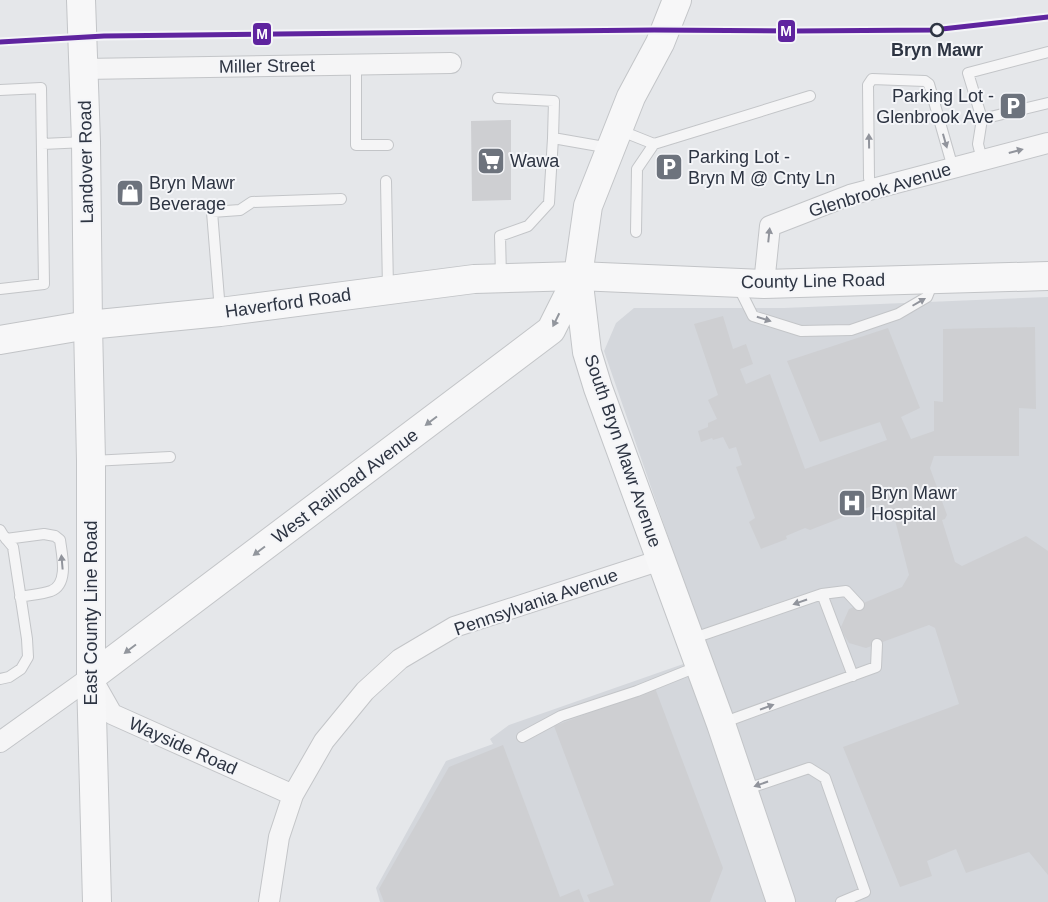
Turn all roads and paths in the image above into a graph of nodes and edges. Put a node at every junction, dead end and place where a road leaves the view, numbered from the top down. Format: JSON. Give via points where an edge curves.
{"nodes":[{"id":1,"x":80,"y":0,"type":"edge"},
{"id":2,"x":678,"y":0,"type":"edge"},
{"id":3,"x":1048,"y":52,"type":"edge"},
{"id":4,"x":451,"y":63,"type":"dead end"},
{"id":5,"x":356,"y":64,"type":"junction"},
{"id":6,"x":83,"y":70,"type":"junction"},
{"id":7,"x":0,"y":90,"type":"edge"},
{"id":8,"x":810,"y":96,"type":"dead end"},
{"id":9,"x":498,"y":98,"type":"dead end"},
{"id":10,"x":1048,"y":102,"type":"edge"},
{"id":11,"x":982,"y":119,"type":"junction"},
{"id":12,"x":553,"y":138,"type":"junction"},
{"id":13,"x":615,"y":139,"type":"junction"},
{"id":14,"x":86,"y":142,"type":"junction"},
{"id":15,"x":1048,"y":143,"type":"edge"},
{"id":16,"x":42,"y":144,"type":"junction"},
{"id":17,"x":654,"y":144,"type":"junction"},
{"id":18,"x":388,"y":145,"type":"dead end"},
{"id":19,"x":982,"y":160,"type":"junction"},
{"id":20,"x":953,"y":168,"type":"junction"},
{"id":21,"x":386,"y":180,"type":"dead end"},
{"id":22,"x":872,"y":189,"type":"junction"},
{"id":23,"x":341,"y":199,"type":"dead end"},
{"id":24,"x":636,"y":232,"type":"dead end"},
{"id":25,"x":578,"y":276,"type":"junction"},
{"id":26,"x":1048,"y":276,"type":"edge"},
{"id":27,"x":501,"y":277,"type":"junction"},
{"id":28,"x":934,"y":279,"type":"junction"},
{"id":29,"x":736,"y":283,"type":"junction"},
{"id":30,"x":764,"y":284,"type":"junction"},
{"id":31,"x":0,"y":288,"type":"edge"},
{"id":32,"x":388,"y":290,"type":"junction"},
{"id":33,"x":220,"y":312,"type":"junction"},
{"id":34,"x":88,"y":325,"type":"junction"},
{"id":35,"x":0,"y":340,"type":"edge"},
{"id":36,"x":170,"y":457,"type":"dead end"},
{"id":37,"x":92,"y":461,"type":"junction"},
{"id":38,"x":0,"y":530,"type":"edge"},
{"id":39,"x":6,"y":539,"type":"junction"},
{"id":40,"x":661,"y":560,"type":"junction"},
{"id":41,"x":822,"y":594,"type":"junction"},
{"id":42,"x":20,"y":598,"type":"junction"},
{"id":43,"x":859,"y":604,"type":"dead end"},
{"id":44,"x":690,"y":640,"type":"junction"},
{"id":45,"x":876,"y":644,"type":"dead end"},
{"id":46,"x":700,"y":666,"type":"junction"},
{"id":47,"x":853,"y":676,"type":"junction"},
{"id":48,"x":91,"y":677,"type":"junction"},
{"id":49,"x":0,"y":679,"type":"edge"},
{"id":50,"x":721,"y":724,"type":"junction"},
{"id":51,"x":522,"y":737,"type":"dead end"},
{"id":52,"x":0,"y":742,"type":"edge"},
{"id":53,"x":744,"y":790,"type":"junction"},
{"id":54,"x":293,"y":795,"type":"junction"},
{"id":55,"x":778,"y":901,"type":"edge"},
{"id":56,"x":98,"y":902,"type":"edge"},
{"id":57,"x":269,"y":902,"type":"edge"},
{"id":58,"x":841,"y":902,"type":"edge"}],
"edges":[{"from":1,"to":6,"type":"main road","name":"Landover Road"},
{"from":2,"to":13,"type":"main road","name":"South Bryn Mawr Avenue","via":[[660,44],[631,97]]},
{"from":3,"to":11,"type":"lane","via":[[968,73]]},
{"from":4,"to":5,"type":"street","name":"Miller Street"},
{"from":5,"to":6,"type":"street","name":"Miller Street"},
{"from":5,"to":18,"type":"lane","via":[[356,145]]},
{"from":6,"to":14,"type":"main road","name":"Landover Road"},
{"from":7,"to":16,"type":"lane","via":[[41,88]]},
{"from":8,"to":17,"type":"lane"},
{"from":9,"to":12,"type":"lane","via":[[554,101]]},
{"from":10,"to":11,"type":"lane"},
{"from":11,"to":19,"type":"lane","via":[[978,144]]},
{"from":12,"to":13,"type":"lane"},
{"from":12,"to":27,"type":"lane","via":[[549,203],[528,226],[500,236]]},
{"from":13,"to":17,"type":"lane"},
{"from":13,"to":25,"type":"main road","name":"South Bryn Mawr Avenue","via":[[588,206]]},
{"from":14,"to":16,"type":"lane"},
{"from":14,"to":34,"type":"main road","name":"Landover Road"},
{"from":19,"to":15,"type":"street","name":"Glenbrook Avenue","one_way":true},
{"from":16,"to":31,"type":"lane","via":[[44,284]]},
{"from":17,"to":24,"type":"lane","via":[[637,169]]},
{"from":19,"to":20,"type":"street","name":"Glenbrook Avenue"},
{"from":20,"to":22,"type":"street","name":"Glenbrook Avenue"},
{"from":22,"to":20,"type":"lane","one_way":true,"via":[[869,178],[868,85],[872,79],[925,81],[929,84]]},
{"from":21,"to":32,"type":"lane"},
{"from":30,"to":22,"type":"street","name":"Glenbrook Avenue","one_way":true,"via":[[770,226]]},
{"from":23,"to":33,"type":"lane","via":[[252,202],[240,210],[212,212]]},
{"from":25,"to":27,"type":"main road","name":"Haverford Road"},
{"from":25,"to":29,"type":"main road","name":"County Line Road"},
{"from":25,"to":40,"type":"main road","name":"South Bryn Mawr Avenue","via":[[588,352],[598,388]]},
{"from":25,"to":48,"type":"main road","name":"West Railroad Avenue","one_way":true,"via":[[551,330]]},
{"from":26,"to":28,"type":"main road","name":"County Line Road"},
{"from":27,"to":32,"type":"main road","name":"Haverford Road"},
{"from":29,"to":28,"type":"lane","one_way":true,"via":[[753,316],[801,331],[851,330],[898,314],[926,297]]},
{"from":28,"to":30,"type":"main road","name":"County Line Road"},
{"from":29,"to":30,"type":"main road","name":"County Line Road"},
{"from":32,"to":33,"type":"main road","name":"Haverford Road"},
{"from":33,"to":34,"type":"main road","name":"Haverford Road"},
{"from":34,"to":35,"type":"main road","name":"Haverford Road"},
{"from":34,"to":37,"type":"main road","name":"East County Line Road"},
{"from":36,"to":37,"type":"lane"},
{"from":37,"to":48,"type":"main road","name":"East County Line Road"},
{"from":38,"to":39,"type":"lane"},
{"from":39,"to":42,"type":"lane","via":[[12,546]]},
{"from":42,"to":39,"type":"lane","one_way":true,"via":[[52,591],[59,586],[63,576],[60,540],[44,534]]},
{"from":40,"to":44,"type":"main road","name":"South Bryn Mawr Avenue"},
{"from":40,"to":54,"type":"street","name":"Pennsylvania Avenue","via":[[454,627],[400,659],[365,690],[324,741]]},
{"from":41,"to":43,"type":"lane","via":[[846,591]]},
{"from":41,"to":44,"type":"lane","one_way":true},
{"from":41,"to":47,"type":"lane"},
{"from":42,"to":49,"type":"lane","via":[[28,658],[21,669]]},
{"from":44,"to":46,"type":"main road","name":"South Bryn Mawr Avenue"},
{"from":45,"to":47,"type":"lane","via":[[876,667]]},
{"from":46,"to":50,"type":"main road","name":"South Bryn Mawr Avenue"},
{"from":46,"to":51,"type":"lane","via":[[638,691],[561,716]]},
{"from":50,"to":47,"type":"lane","one_way":true},
{"from":48,"to":52,"type":"street"},
{"from":48,"to":54,"type":"street","name":"Wayside Road","via":[[112,714]]},
{"from":48,"to":56,"type":"main road","name":"East County Line Road"},
{"from":50,"to":53,"type":"main road","name":"South Bryn Mawr Avenue"},
{"from":53,"to":55,"type":"main road","name":"South Bryn Mawr Avenue"},
{"from":58,"to":53,"type":"lane","one_way":true,"via":[[865,892],[825,778],[809,768]]},
{"from":54,"to":57,"type":"street","name":"Pennsylvania Avenue","via":[[279,837]]}]}
